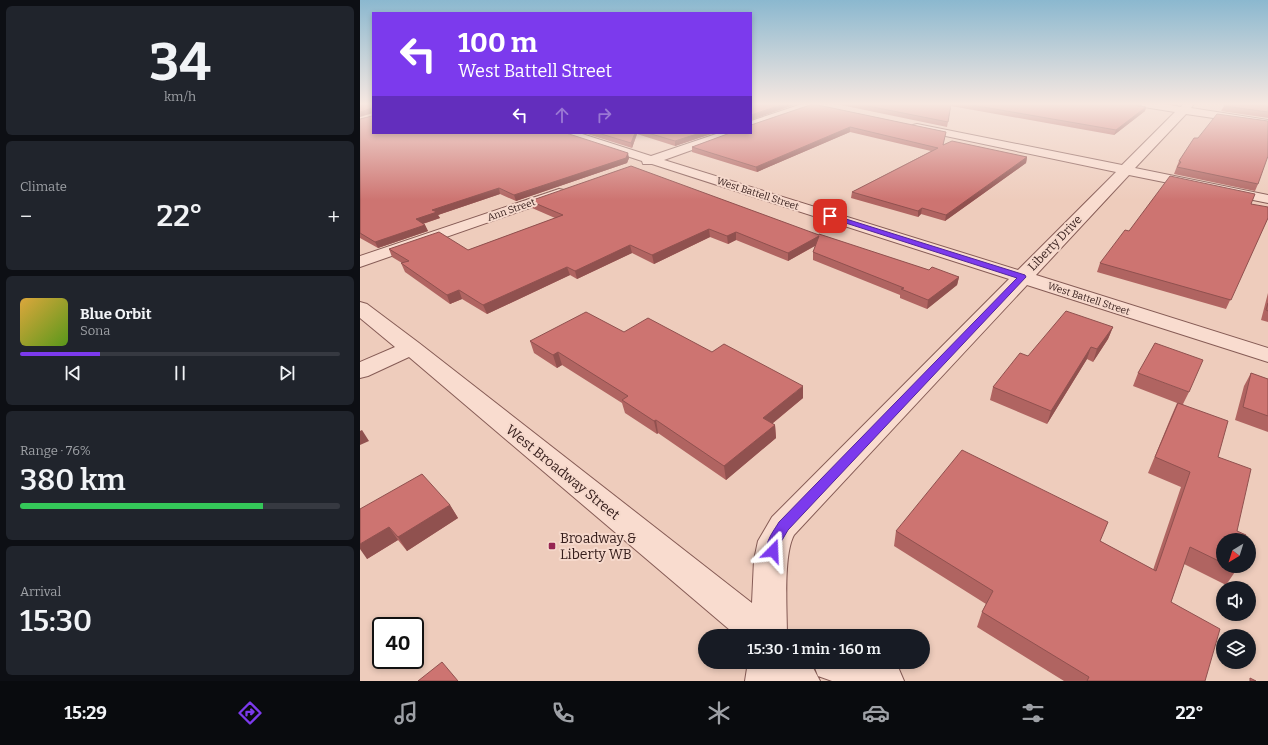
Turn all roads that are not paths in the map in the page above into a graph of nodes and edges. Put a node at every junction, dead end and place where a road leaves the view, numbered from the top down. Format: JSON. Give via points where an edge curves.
{"nodes":[{"id":1,"x":576,"y":136,"type":"edge"},
{"id":2,"x":722,"y":136,"type":"edge"},
{"id":3,"x":963,"y":136,"type":"edge"},
{"id":4,"x":1160,"y":136,"type":"edge"},
{"id":5,"x":652,"y":160,"type":"junction"},
{"id":6,"x":630,"y":167,"type":"edge"},
{"id":7,"x":1127,"y":170,"type":"junction"},
{"id":8,"x":571,"y":188,"type":"edge"},
{"id":9,"x":1268,"y":199,"type":"edge"},
{"id":10,"x":360,"y":262,"type":"edge"},
{"id":11,"x":1022,"y":277,"type":"junction"},
{"id":12,"x":360,"y":308,"type":"edge"},
{"id":13,"x":411,"y":348,"type":"junction"},
{"id":14,"x":1268,"y":355,"type":"edge"},
{"id":15,"x":360,"y":371,"type":"edge"},
{"id":16,"x":756,"y":629,"type":"edge"},
{"id":17,"x":769,"y":629,"type":"edge"},
{"id":18,"x":767,"y":669,"type":"edge"},
{"id":19,"x":791,"y":669,"type":"edge"},
{"id":20,"x":851,"y":669,"type":"edge"},
{"id":21,"x":766,"y":681,"type":"edge"},
{"id":22,"x":800,"y":681,"type":"edge"},
{"id":23,"x":884,"y":681,"type":"edge"}],
"edges":[{"from":1,"to":5,"type":"street","name":"West Battell Street"},
{"from":2,"to":5,"type":"street"},
{"from":3,"to":7,"type":"street"},
{"from":4,"to":7,"type":"street","name":"Liberty Drive"},
{"from":5,"to":6,"type":"street"},
{"from":5,"to":11,"type":"street","name":"West Battell Street"},
{"from":7,"to":9,"type":"street"},
{"from":7,"to":11,"type":"street","name":"Liberty Drive"},
{"from":8,"to":10,"type":"street","name":"Ann Street"},
{"from":11,"to":14,"type":"street","name":"West Battell Street"},
{"from":11,"to":17,"type":"street","name":"Liberty Drive","via":[[783,526],[774,541],[771,560]]},
{"from":12,"to":13,"type":"street","name":"West Broadway Street"},
{"from":13,"to":15,"type":"street"},
{"from":13,"to":16,"type":"street","name":"West Broadway Street"},
{"from":18,"to":21,"type":"street"},
{"from":19,"to":22,"type":"street"},
{"from":20,"to":23,"type":"street"}]}
